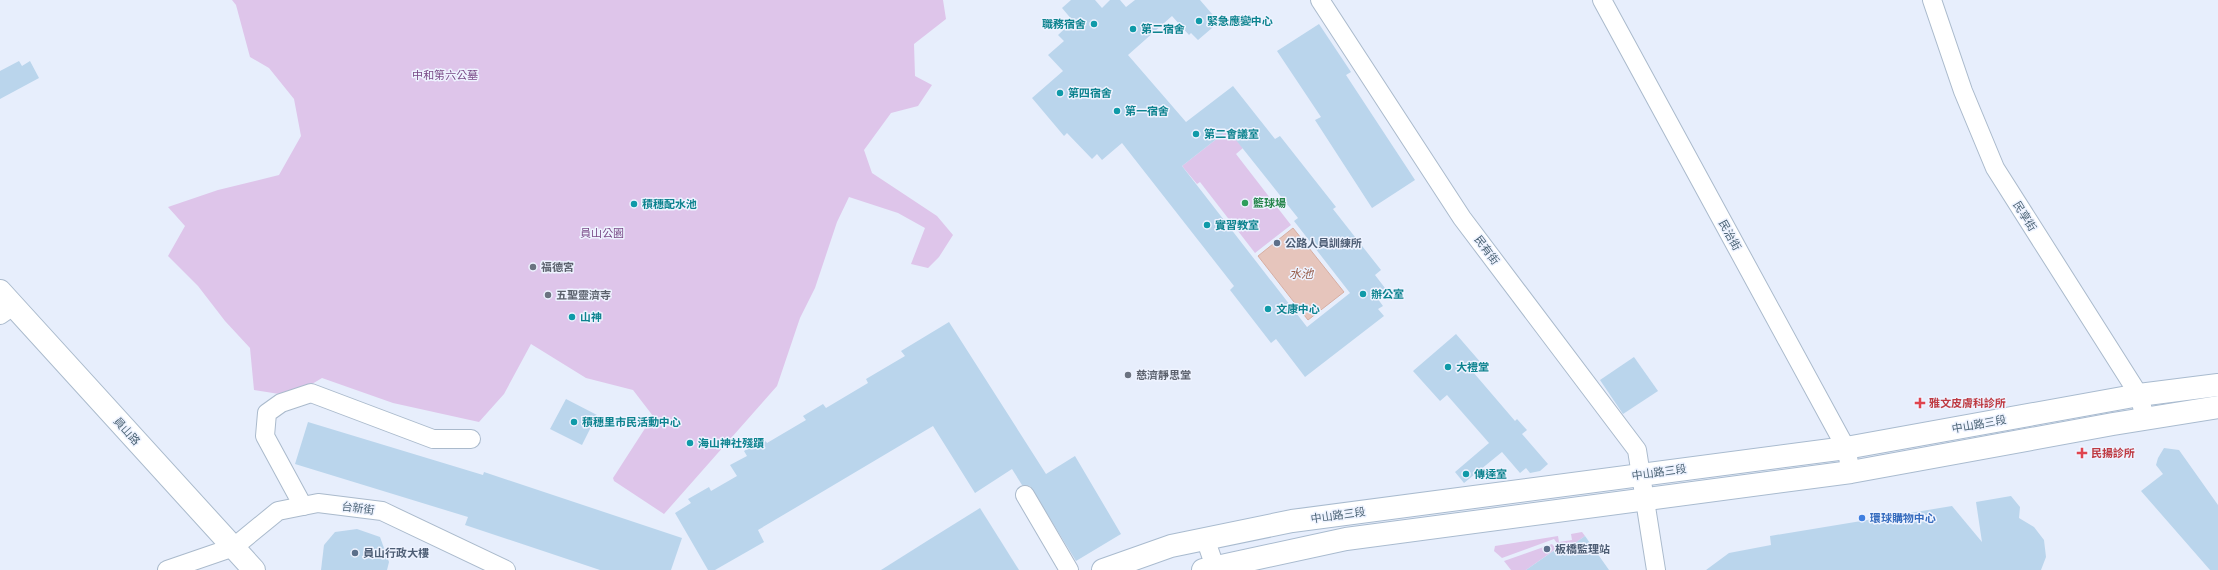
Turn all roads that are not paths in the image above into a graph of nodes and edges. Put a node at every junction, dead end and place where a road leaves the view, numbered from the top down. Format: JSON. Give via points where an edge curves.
{"nodes":[{"id":1,"x":1320,"y":0,"type":"edge"},
{"id":2,"x":1602,"y":0,"type":"edge"},
{"id":3,"x":1932,"y":0,"type":"edge"},
{"id":4,"x":4,"y":304,"type":"edge"},
{"id":5,"x":2218,"y":385,"type":"edge"},
{"id":6,"x":2139,"y":395,"type":"junction"},
{"id":7,"x":2218,"y":407,"type":"edge"},
{"id":8,"x":2145,"y":418,"type":"junction"},
{"id":9,"x":471,"y":439,"type":"dead end"},
{"id":10,"x":1846,"y":448,"type":"junction"},
{"id":11,"x":1851,"y":472,"type":"junction"},
{"id":12,"x":1641,"y":475,"type":"junction"},
{"id":13,"x":1025,"y":495,"type":"dead end"},
{"id":14,"x":1645,"y":500,"type":"junction"},
{"id":15,"x":303,"y":506,"type":"junction"},
{"id":16,"x":1205,"y":538,"type":"junction"},
{"id":17,"x":234,"y":547,"type":"junction"},
{"id":18,"x":1211,"y":569,"type":"edge"},
{"id":19,"x":167,"y":570,"type":"edge"},
{"id":20,"x":254,"y":570,"type":"edge"},
{"id":21,"x":506,"y":570,"type":"edge"},
{"id":22,"x":1069,"y":570,"type":"edge"},
{"id":23,"x":1103,"y":570,"type":"edge"},
{"id":24,"x":1656,"y":570,"type":"edge"}],
"edges":[{"from":1,"to":12,"type":"street","name":"民有街","via":[[1462,218],[1637,450]]},
{"from":2,"to":10,"type":"street","name":"民治街"},
{"from":3,"to":6,"type":"street","name":"民享街","via":[[1963,91],[1995,168]]},
{"from":4,"to":17,"type":"main road","name":"員山路"},
{"from":5,"to":6,"type":"main road","name":"中山路三段"},
{"from":6,"to":8,"type":"street","name":"民享街"},
{"from":6,"to":10,"type":"main road","name":"中山路三段"},
{"from":7,"to":8,"type":"main road"},
{"from":8,"to":11,"type":"main road"},
{"from":9,"to":15,"type":"street","via":[[433,439],[311,393],[281,403],[267,413],[265,436]]},
{"from":10,"to":11,"type":"street","name":"民治街"},
{"from":10,"to":12,"type":"main road","name":"中山路三段"},
{"from":11,"to":14,"type":"main road"},
{"from":12,"to":14,"type":"street","name":"民有街"},
{"from":12,"to":16,"type":"main road","name":"中山路三段","via":[[1292,521]]},
{"from":13,"to":22,"type":"street"},
{"from":14,"to":18,"type":"main road","via":[[1346,539]]},
{"from":14,"to":24,"type":"street","name":"民有街"},
{"from":15,"to":17,"type":"street","name":"台新街","via":[[278,511]]},
{"from":15,"to":21,"type":"street","name":"台新街","via":[[318,503],[382,511]]},
{"from":16,"to":18,"type":"street"},
{"from":16,"to":23,"type":"main road","name":"中山路三段","via":[[1171,546]]},
{"from":17,"to":19,"type":"street"},
{"from":17,"to":20,"type":"main road","name":"員山路"}]}
